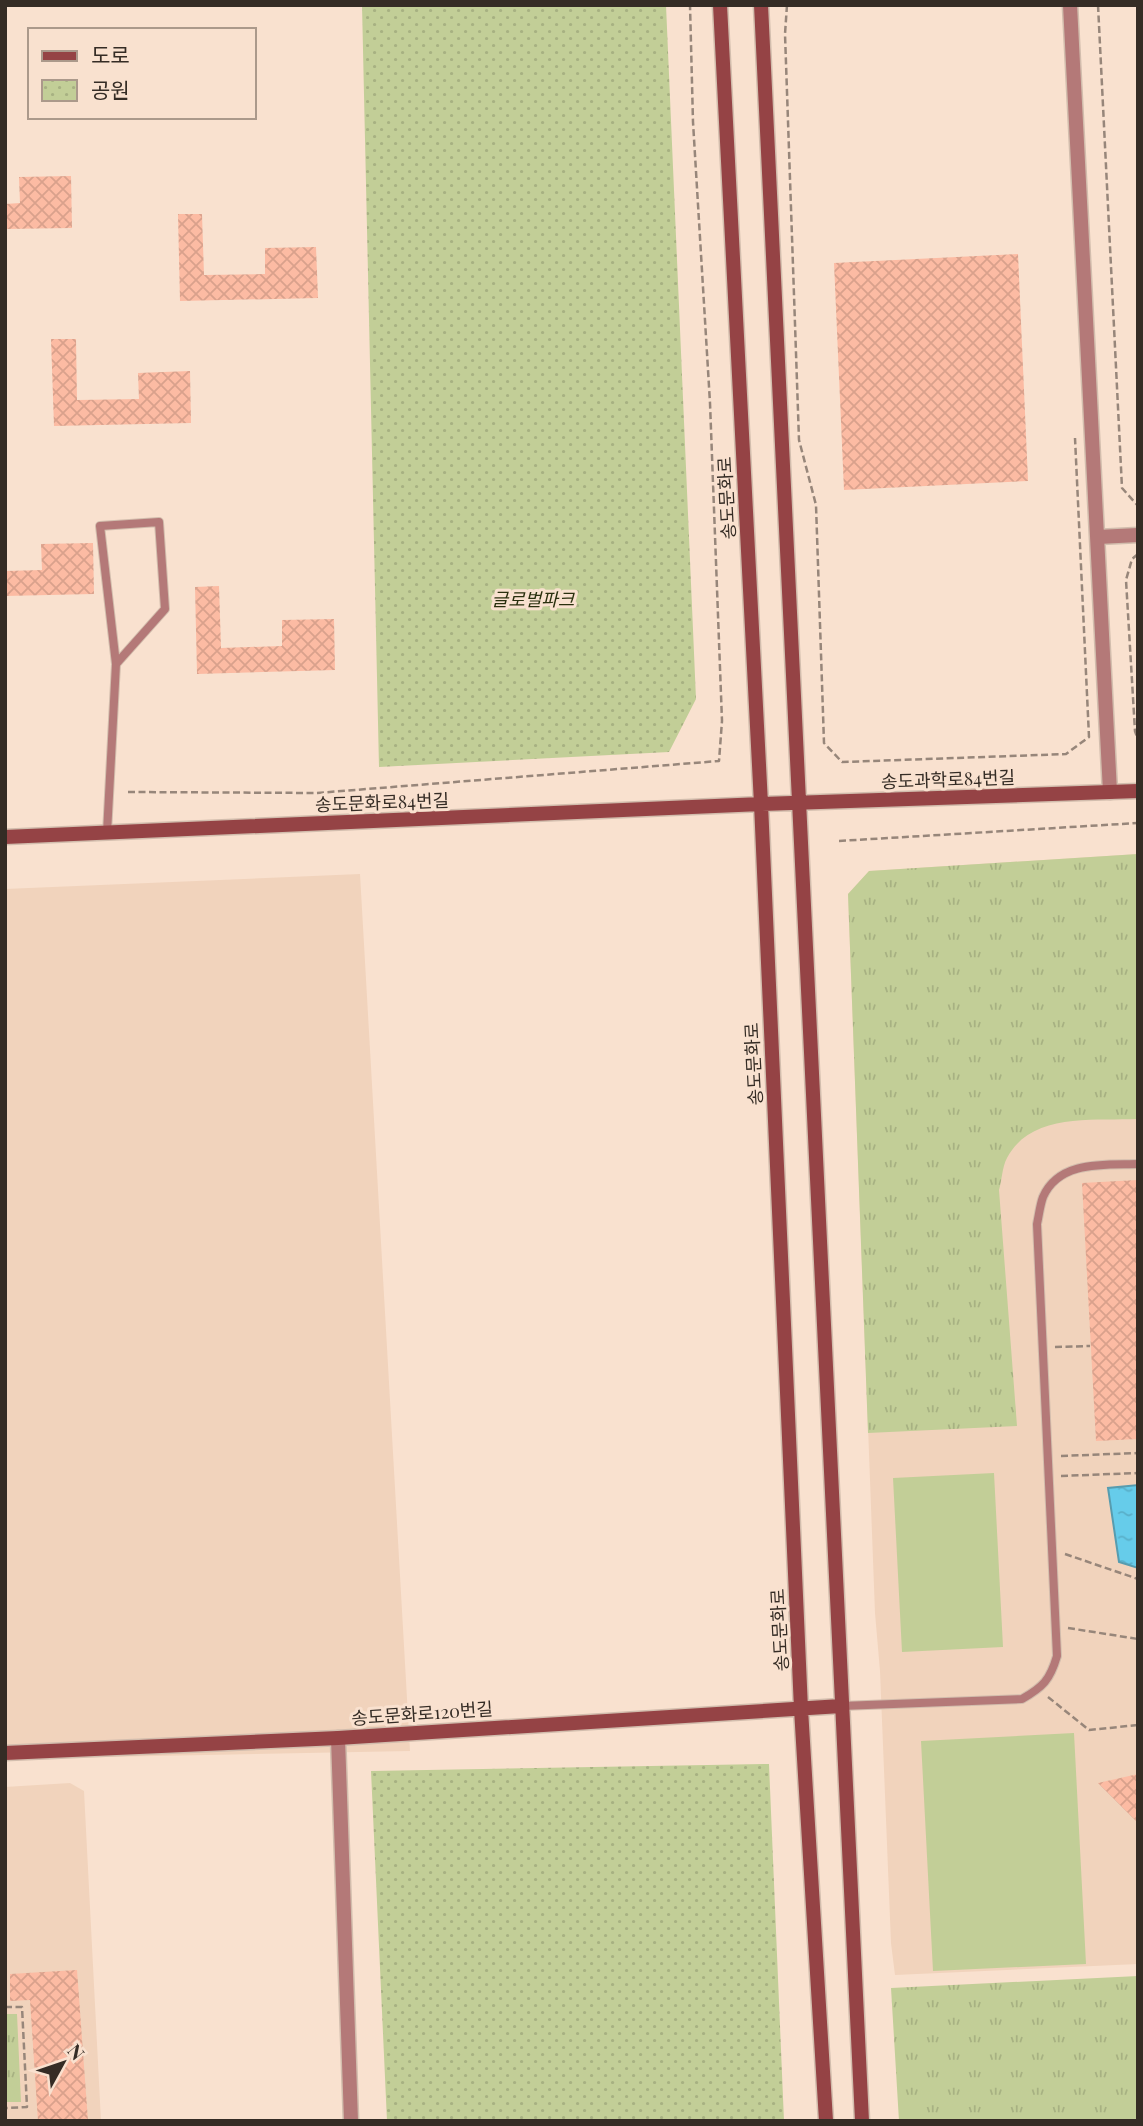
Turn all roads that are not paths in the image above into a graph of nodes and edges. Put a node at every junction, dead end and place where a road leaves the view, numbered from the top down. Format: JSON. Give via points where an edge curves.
{"nodes":[{"id":1,"x":720,"y":5,"type":"edge"},
{"id":2,"x":761,"y":5,"type":"edge"},
{"id":3,"x":1070,"y":5,"type":"edge"},
{"id":4,"x":1138,"y":535,"type":"edge"},
{"id":5,"x":1098,"y":537,"type":"junction"},
{"id":6,"x":116,"y":664,"type":"junction"},
{"id":7,"x":1138,"y":790,"type":"edge"},
{"id":8,"x":1110,"y":792,"type":"junction"},
{"id":9,"x":761,"y":804,"type":"junction"},
{"id":10,"x":797,"y":804,"type":"junction"},
{"id":11,"x":107,"y":833,"type":"junction"},
{"id":12,"x":5,"y":837,"type":"edge"},
{"id":13,"x":1138,"y":1164,"type":"edge"},
{"id":14,"x":841,"y":1706,"type":"junction"},
{"id":15,"x":801,"y":1709,"type":"junction"},
{"id":16,"x":338,"y":1738,"type":"junction"},
{"id":17,"x":5,"y":1753,"type":"edge"},
{"id":18,"x":351,"y":2121,"type":"edge"},
{"id":19,"x":826,"y":2121,"type":"edge"},
{"id":20,"x":862,"y":2121,"type":"edge"}],
"edges":[{"from":1,"to":9,"type":"street","name":"송도문화로"},
{"from":2,"to":10,"type":"street"},
{"from":3,"to":5,"type":"street"},
{"from":4,"to":5,"type":"street"},
{"from":5,"to":8,"type":"street"},
{"from":6,"to":6,"type":"lane","via":[[166,609],[159,522],[100,526]]},
{"from":6,"to":11,"type":"lane"},
{"from":7,"to":8,"type":"street","name":"송도과학로84번길"},
{"from":8,"to":10,"type":"street","name":"송도과학로84번길"},
{"from":9,"to":10,"type":"street","name":"송도과학로84번길"},
{"from":9,"to":11,"type":"street","name":"송도문화로84번길"},
{"from":9,"to":15,"type":"street","name":"송도문화로"},
{"from":10,"to":14,"type":"street"},
{"from":11,"to":12,"type":"street","name":"송도문화로84번길"},
{"from":13,"to":14,"type":"lane","via":[[1084,1166],[1059,1175],[1043,1196],[1037,1224],[1057,1656],[1052,1673],[1040,1689],[1022,1699]]},
{"from":14,"to":15,"type":"street","name":"송도문화로120번길"},
{"from":14,"to":20,"type":"street"},
{"from":15,"to":16,"type":"street","name":"송도문화로120번길"},
{"from":15,"to":19,"type":"street","name":"송도문화로"},
{"from":16,"to":17,"type":"street","name":"송도문화로120번길"},
{"from":16,"to":18,"type":"street"}]}
